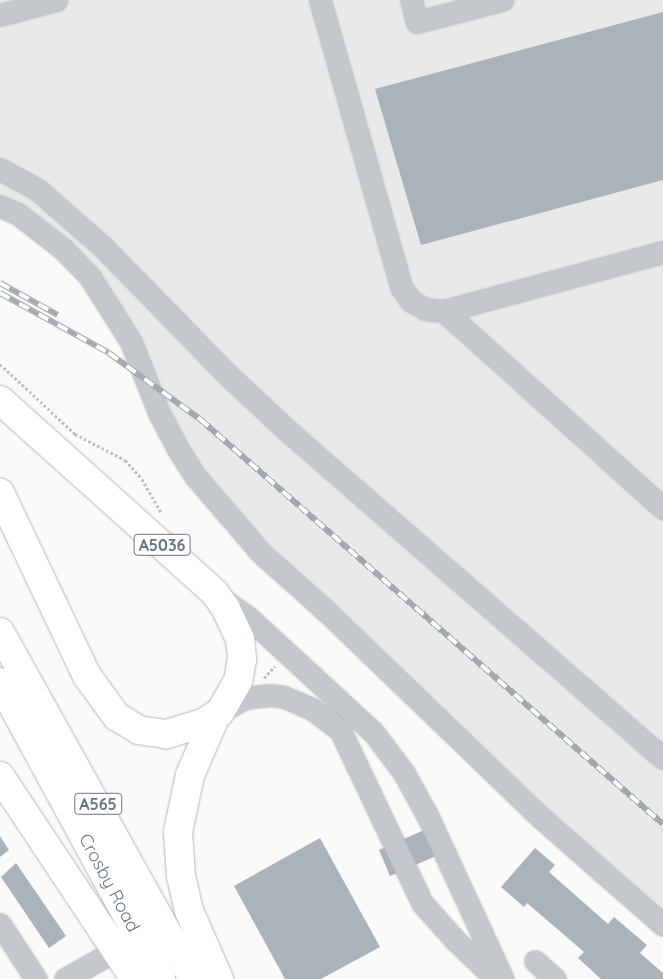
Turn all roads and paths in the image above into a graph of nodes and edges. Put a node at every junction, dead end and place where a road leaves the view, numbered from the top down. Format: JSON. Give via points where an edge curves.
{"nodes":[{"id":1,"x":53,"y":0,"type":"edge"},
{"id":2,"x":320,"y":0,"type":"edge"},
{"id":3,"x":411,"y":0,"type":"edge"},
{"id":4,"x":502,"y":0,"type":"edge"},
{"id":5,"x":0,"y":15,"type":"edge"},
{"id":6,"x":0,"y":169,"type":"edge"},
{"id":7,"x":0,"y":206,"type":"edge"},
{"id":8,"x":663,"y":252,"type":"edge"},
{"id":9,"x":444,"y":311,"type":"junction"},
{"id":10,"x":0,"y":364,"type":"edge"},
{"id":11,"x":3,"y":400,"type":"edge"},
{"id":12,"x":0,"y":493,"type":"edge"},
{"id":13,"x":663,"y":508,"type":"edge"},
{"id":14,"x":165,"y":520,"type":"dead end"},
{"id":15,"x":214,"y":592,"type":"junction"},
{"id":16,"x":0,"y":632,"type":"edge"},
{"id":17,"x":279,"y":662,"type":"dead end"},
{"id":18,"x":265,"y":675,"type":"dead end"},
{"id":19,"x":0,"y":682,"type":"edge"},
{"id":20,"x":218,"y":713,"type":"junction"},
{"id":21,"x":663,"y":758,"type":"edge"},
{"id":22,"x":0,"y":776,"type":"edge"},
{"id":23,"x":0,"y":924,"type":"edge"},
{"id":24,"x":663,"y":925,"type":"edge"},
{"id":25,"x":116,"y":950,"type":"junction"},
{"id":26,"x":535,"y":961,"type":"dead end"},
{"id":27,"x":36,"y":979,"type":"edge"},
{"id":28,"x":65,"y":979,"type":"edge"},
{"id":29,"x":135,"y":979,"type":"edge"},
{"id":30,"x":161,"y":979,"type":"edge"},
{"id":31,"x":193,"y":979,"type":"edge"},
{"id":32,"x":219,"y":979,"type":"edge"},
{"id":33,"x":496,"y":979,"type":"edge"},
{"id":34,"x":503,"y":979,"type":"edge"},
{"id":35,"x":555,"y":979,"type":"edge"}],
"edges":[{"from":1,"to":5,"type":"street"},
{"from":2,"to":9,"type":"street","via":[[400,287],[411,301],[425,308]]},
{"from":3,"to":4,"type":"street","via":[[417,22]]},
{"from":6,"to":21,"type":"street","via":[[38,190],[103,248],[289,432]]},
{"from":7,"to":24,"type":"street","via":[[18,214],[63,249],[90,277],[131,342],[159,413],[178,449],[201,483],[261,553],[326,611],[539,816]]},
{"from":8,"to":9,"type":"street"},
{"from":9,"to":13,"type":"street"},
{"from":10,"to":14,"type":"path","via":[[75,434],[125,460],[142,479]]},
{"from":11,"to":15,"type":"highway","number":"A5036"},
{"from":12,"to":20,"type":"highway","via":[[87,676],[117,717],[140,730],[166,734],[186,730]]},
{"from":15,"to":20,"type":"highway","number":"A5036","via":[[234,623],[242,648],[238,681]]},
{"from":15,"to":34,"type":"street","via":[[249,618],[373,732],[404,772],[436,833]]},
{"from":16,"to":31,"type":"highway","number":"A565"},
{"from":17,"to":18,"type":"path"},
{"from":19,"to":30,"type":"highway","name":"Crosby Road","number":"A565"},
{"from":20,"to":32,"type":"highway","via":[[190,774],[178,832],[181,876],[189,911]]},
{"from":20,"to":33,"type":"street","via":[[245,698],[270,695],[284,697],[312,709],[340,730],[422,903]]},
{"from":22,"to":25,"type":"highway"},
{"from":23,"to":27,"type":"street"},
{"from":25,"to":28,"type":"street"},
{"from":25,"to":29,"type":"highway"},
{"from":26,"to":35,"type":"street"}]}
